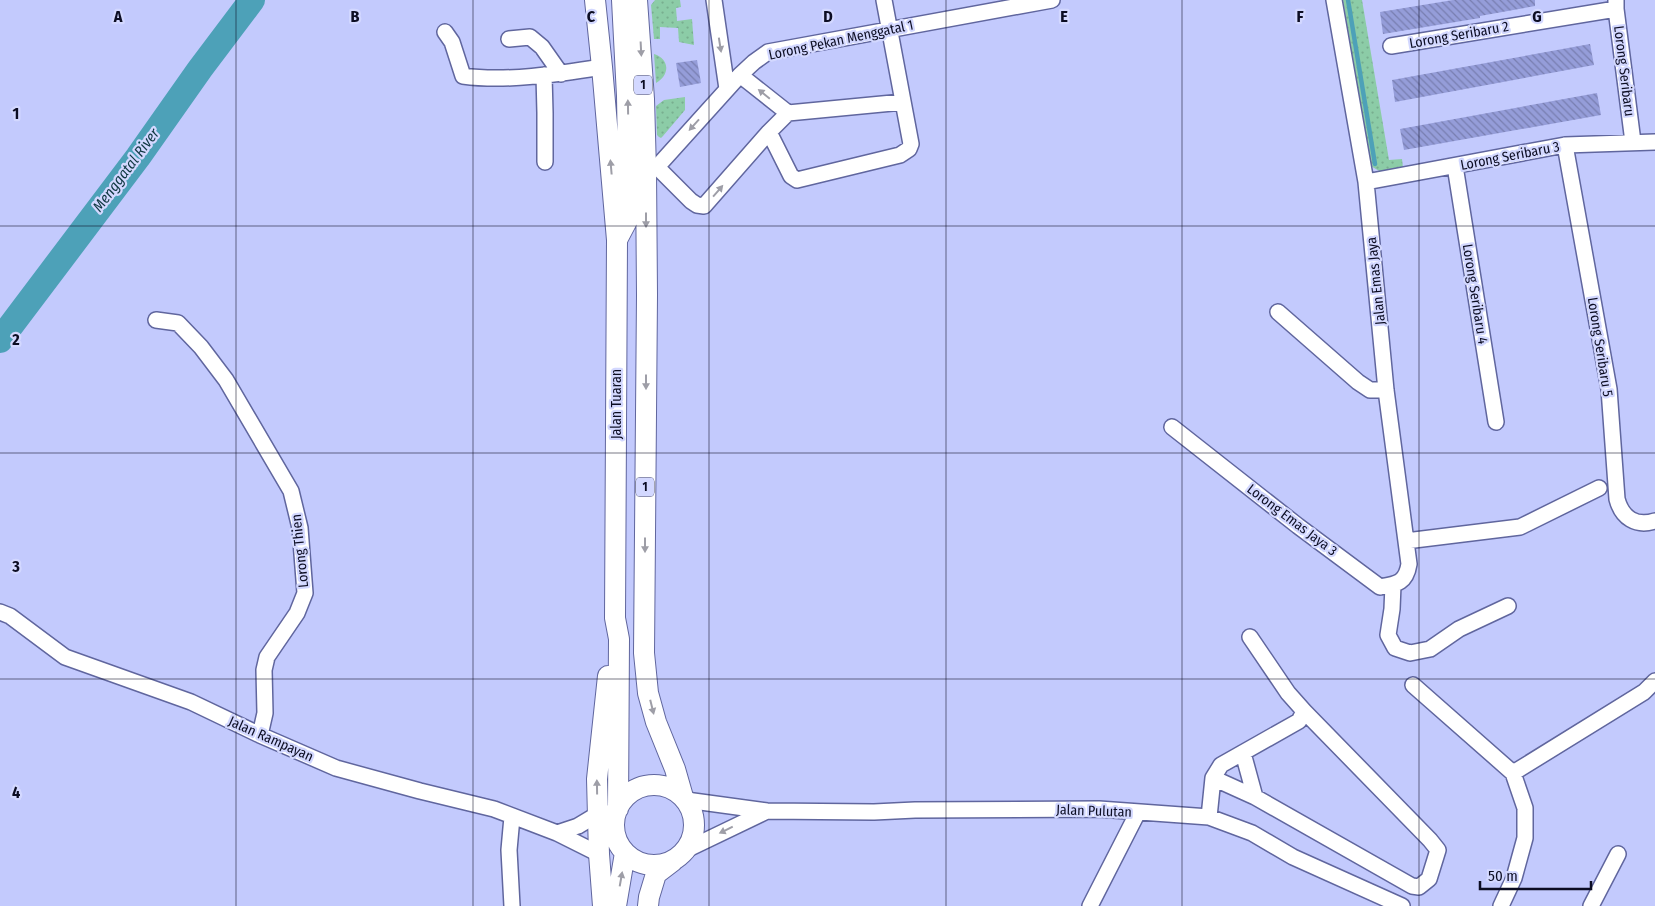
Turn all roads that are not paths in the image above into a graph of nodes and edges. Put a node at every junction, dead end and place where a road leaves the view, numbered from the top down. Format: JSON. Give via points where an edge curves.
{"nodes":[{"id":1,"x":595,"y":0,"type":"edge"},
{"id":2,"x":622,"y":0,"type":"edge"},
{"id":3,"x":637,"y":0,"type":"edge"},
{"id":4,"x":714,"y":0,"type":"edge"},
{"id":5,"x":884,"y":0,"type":"edge"},
{"id":6,"x":1052,"y":0,"type":"edge"},
{"id":7,"x":1334,"y":0,"type":"edge"},
{"id":8,"x":1616,"y":4,"type":"edge"},
{"id":9,"x":889,"y":30,"type":"junction"},
{"id":10,"x":445,"y":32,"type":"dead end"},
{"id":11,"x":510,"y":39,"type":"dead end"},
{"id":12,"x":1391,"y":46,"type":"dead end"},
{"id":13,"x":602,"y":67,"type":"junction"},
{"id":14,"x":561,"y":74,"type":"junction"},
{"id":15,"x":544,"y":75,"type":"junction"},
{"id":16,"x":740,"y":75,"type":"junction"},
{"id":17,"x":727,"y":89,"type":"junction"},
{"id":18,"x":903,"y":102,"type":"junction"},
{"id":19,"x":788,"y":113,"type":"junction"},
{"id":20,"x":769,"y":132,"type":"junction"},
{"id":21,"x":1633,"y":142,"type":"junction"},
{"id":22,"x":1655,"y":142,"type":"edge"},
{"id":23,"x":1565,"y":145,"type":"junction"},
{"id":24,"x":545,"y":162,"type":"dead end"},
{"id":25,"x":1455,"y":166,"type":"junction"},
{"id":26,"x":651,"y":169,"type":"junction"},
{"id":27,"x":1366,"y":182,"type":"junction"},
{"id":28,"x":617,"y":240,"type":"junction"},
{"id":29,"x":647,"y":295,"type":"junction"},
{"id":30,"x":1278,"y":312,"type":"dead end"},
{"id":31,"x":156,"y":320,"type":"dead end"},
{"id":32,"x":1386,"y":390,"type":"junction"},
{"id":33,"x":1496,"y":422,"type":"dead end"},
{"id":34,"x":1172,"y":427,"type":"dead end"},
{"id":35,"x":1599,"y":488,"type":"dead end"},
{"id":36,"x":1655,"y":521,"type":"edge"},
{"id":37,"x":1406,"y":540,"type":"junction"},
{"id":38,"x":1393,"y":585,"type":"junction"},
{"id":39,"x":616,"y":595,"type":"junction"},
{"id":40,"x":1508,"y":606,"type":"dead end"},
{"id":41,"x":0,"y":612,"type":"edge"},
{"id":42,"x":615,"y":618,"type":"junction"},
{"id":43,"x":1250,"y":637,"type":"dead end"},
{"id":44,"x":1655,"y":681,"type":"edge"},
{"id":45,"x":1414,"y":685,"type":"dead end"},
{"id":46,"x":1304,"y":712,"type":"junction"},
{"id":47,"x":260,"y":735,"type":"junction"},
{"id":48,"x":1243,"y":753,"type":"junction"},
{"id":49,"x":1513,"y":773,"type":"junction"},
{"id":50,"x":1213,"y":778,"type":"junction"},
{"id":51,"x":1255,"y":797,"type":"junction"},
{"id":52,"x":684,"y":799,"type":"junction"},
{"id":53,"x":618,"y":809,"type":"junction"},
{"id":54,"x":767,"y":811,"type":"junction"},
{"id":55,"x":1138,"y":812,"type":"junction"},
{"id":56,"x":598,"y":814,"type":"junction"},
{"id":57,"x":1209,"y":816,"type":"junction"},
{"id":58,"x":512,"y":817,"type":"junction"},
{"id":59,"x":556,"y":833,"type":"junction"},
{"id":60,"x":625,"y":853,"type":"junction"},
{"id":61,"x":682,"y":853,"type":"junction"},
{"id":62,"x":599,"y":854,"type":"junction"},
{"id":63,"x":1618,"y":854,"type":"dead end"},
{"id":64,"x":1092,"y":905,"type":"edge"},
{"id":65,"x":512,"y":906,"type":"edge"},
{"id":66,"x":603,"y":906,"type":"edge"},
{"id":67,"x":616,"y":906,"type":"edge"},
{"id":68,"x":648,"y":906,"type":"edge"},
{"id":69,"x":1402,"y":906,"type":"edge"},
{"id":70,"x":1501,"y":906,"type":"edge"},
{"id":71,"x":1591,"y":906,"type":"edge"}],
"edges":[{"from":1,"to":13,"type":"main road","name":"Jalan Tuaran","number":"1"},
{"from":28,"to":2,"type":"main road","one_way":true,"via":[[629,217]]},
{"from":3,"to":26,"type":"main road","number":"1","one_way":true},
{"from":4,"to":17,"type":"street","one_way":true},
{"from":5,"to":9,"type":"street"},
{"from":6,"to":9,"type":"street","name":"Lorong Pekan Menggatal 1"},
{"from":7,"to":27,"type":"street","name":"Jalan Emas Jaya"},
{"from":8,"to":12,"type":"street","name":"Lorong Seribaru 2"},
{"from":8,"to":21,"type":"street","name":"Lorong Seribaru"},
{"from":9,"to":16,"type":"street","name":"Lorong Pekan Menggatal 1","via":[[768,52]]},
{"from":9,"to":18,"type":"street"},
{"from":10,"to":15,"type":"street","via":[[452,42],[463,76]]},
{"from":11,"to":14,"type":"street","via":[[530,38],[542,47]]},
{"from":13,"to":14,"type":"street"},
{"from":28,"to":13,"type":"main road","name":"Jalan Tuaran","number":"1","one_way":true},
{"from":14,"to":15,"type":"street"},
{"from":15,"to":24,"type":"street"},
{"from":16,"to":17,"type":"street","name":"Lorong Pekan Menggatal 1"},
{"from":19,"to":16,"type":"street","one_way":true},
{"from":17,"to":26,"type":"street","name":"Lorong Pekan Menggatal 1","one_way":true},
{"from":18,"to":19,"type":"street"},
{"from":18,"to":20,"type":"street","via":[[911,144],[905,152],[798,180],[791,176]]},
{"from":19,"to":20,"type":"street"},
{"from":26,"to":20,"type":"street","one_way":true,"via":[[691,201],[704,206]]},
{"from":21,"to":22,"type":"street","name":"Lorong Seribaru 3"},
{"from":21,"to":23,"type":"street","name":"Lorong Seribaru 3"},
{"from":23,"to":25,"type":"street","name":"Lorong Seribaru 3"},
{"from":23,"to":36,"type":"street","name":"Lorong Seribaru 5","via":[[1609,389],[1617,499],[1626,516],[1636,523]]},
{"from":25,"to":27,"type":"street","name":"Lorong Seribaru 3"},
{"from":25,"to":33,"type":"street","name":"Lorong Seribaru 4"},
{"from":26,"to":29,"type":"main road","number":"1","one_way":true},
{"from":27,"to":32,"type":"street","name":"Jalan Emas Jaya"},
{"from":28,"to":39,"type":"main road","name":"Jalan Tuaran","number":"1"},
{"from":29,"to":39,"type":"main road","via":[[642,277],[633,274],[628,280],[628,580]]},
{"from":29,"to":52,"type":"main road","number":"1","one_way":true,"via":[[644,653],[648,693]]},
{"from":30,"to":32,"type":"street","via":[[1358,382],[1370,390]]},
{"from":31,"to":47,"type":"street","name":"Lorong Thien","via":[[178,323],[221,374],[291,491],[295,504],[305,593],[297,612],[267,657],[264,670],[266,713]]},
{"from":32,"to":37,"type":"street","name":"Jalan Emas Jaya"},
{"from":34,"to":38,"type":"street","name":"Lorong Emas Jaya 3","via":[[1380,586]]},
{"from":35,"to":37,"type":"street","via":[[1520,527]]},
{"from":37,"to":38,"type":"street","name":"Jalan Emas Jaya","via":[[1408,574]]},
{"from":38,"to":40,"type":"street","via":[[1388,635],[1395,648],[1410,653],[1430,649],[1459,629]]},
{"from":39,"to":42,"type":"main road","name":"Jalan Tuaran","number":"1"},
{"from":41,"to":47,"type":"street","name":"Jalan Rampayan","via":[[65,657],[192,702]]},
{"from":42,"to":53,"type":"main road","name":"Jalan Tuaran","number":"1","via":[[620,639]]},
{"from":56,"to":42,"type":"main road","one_way":true,"via":[[597,779]]},
{"from":43,"to":46,"type":"street"},
{"from":44,"to":49,"type":"street","via":[[1644,692]]},
{"from":45,"to":49,"type":"street"},
{"from":46,"to":48,"type":"street","via":[[1299,721]]},
{"from":46,"to":51,"type":"street","via":[[1438,850],[1429,879],[1419,887],[1412,886]]},
{"from":47,"to":58,"type":"street","name":"Jalan Rampayan","via":[[336,768],[494,809]]},
{"from":48,"to":50,"type":"street","via":[[1221,765]]},
{"from":48,"to":51,"type":"street"},
{"from":49,"to":70,"type":"street","via":[[1525,808],[1525,838],[1514,878]]},
{"from":50,"to":51,"type":"street"},
{"from":50,"to":57,"type":"street"},
{"from":52,"to":53,"type":"main road","via":[[667,787],[648,786],[630,794]]},
{"from":52,"to":54,"type":"street","name":"Jalan Pulutan"},
{"from":52,"to":61,"type":"main road","number":"1","via":[[691,808],[694,825],[693,834]]},
{"from":53,"to":60,"type":"main road","number":"1","via":[[615,830]]},
{"from":54,"to":55,"type":"street","name":"Jalan Pulutan","via":[[1099,809]]},
{"from":54,"to":61,"type":"street","name":"Jalan Pulutan","one_way":true},
{"from":55,"to":57,"type":"street","name":"Jalan Pulutan"},
{"from":55,"to":64,"type":"street"},
{"from":56,"to":59,"type":"street","via":[[578,826]]},
{"from":56,"to":62,"type":"main road"},
{"from":57,"to":69,"type":"street","name":"Jalan Pulutan","via":[[1252,833],[1293,857]]},
{"from":58,"to":59,"type":"street","name":"Jalan Rampayan"},
{"from":58,"to":65,"type":"street","via":[[509,850]]},
{"from":59,"to":62,"type":"street","name":"Jalan Rampayan"},
{"from":60,"to":61,"type":"main road","via":[[651,865],[666,864]]},
{"from":67,"to":60,"type":"main road","one_way":true},
{"from":61,"to":68,"type":"main road","via":[[656,874]]},
{"from":62,"to":66,"type":"main road"},
{"from":63,"to":71,"type":"street"}]}
